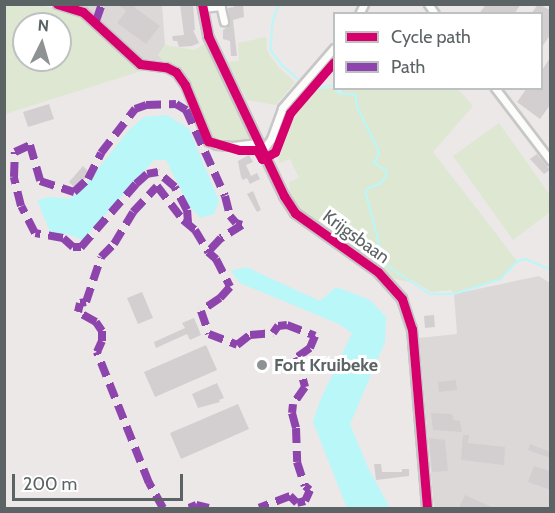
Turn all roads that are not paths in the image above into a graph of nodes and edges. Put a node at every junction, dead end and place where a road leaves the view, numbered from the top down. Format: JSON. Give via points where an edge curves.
{"nodes":[{"id":1,"x":57,"y":4,"type":"edge"},
{"id":2,"x":220,"y":5,"type":"edge"},
{"id":3,"x":202,"y":6,"type":"edge"},
{"id":4,"x":224,"y":22,"type":"dead end"},
{"id":5,"x":333,"y":49,"type":"edge"},
{"id":6,"x":497,"y":90,"type":"edge"},
{"id":7,"x":261,"y":146,"type":"junction"},
{"id":8,"x":550,"y":160,"type":"edge"},
{"id":9,"x":427,"y":508,"type":"edge"}],
"edges":[{"from":1,"to":7,"type":"street","via":[[83,12],[141,64],[176,72],[208,141],[217,145]]},
{"from":2,"to":3,"type":"street","name":"Krijgsbaan"},
{"from":2,"to":4,"type":"street","name":"Krijgsbaan"},
{"from":3,"to":7,"type":"main road","name":"Krijgsbaan","via":[[208,36]]},
{"from":5,"to":7,"type":"street","via":[[282,108],[270,140]]},
{"from":6,"to":8,"type":"street"},
{"from":7,"to":9,"type":"main road","name":"Krijgsbaan","via":[[295,213],[378,272],[402,299],[412,329]]}]}
